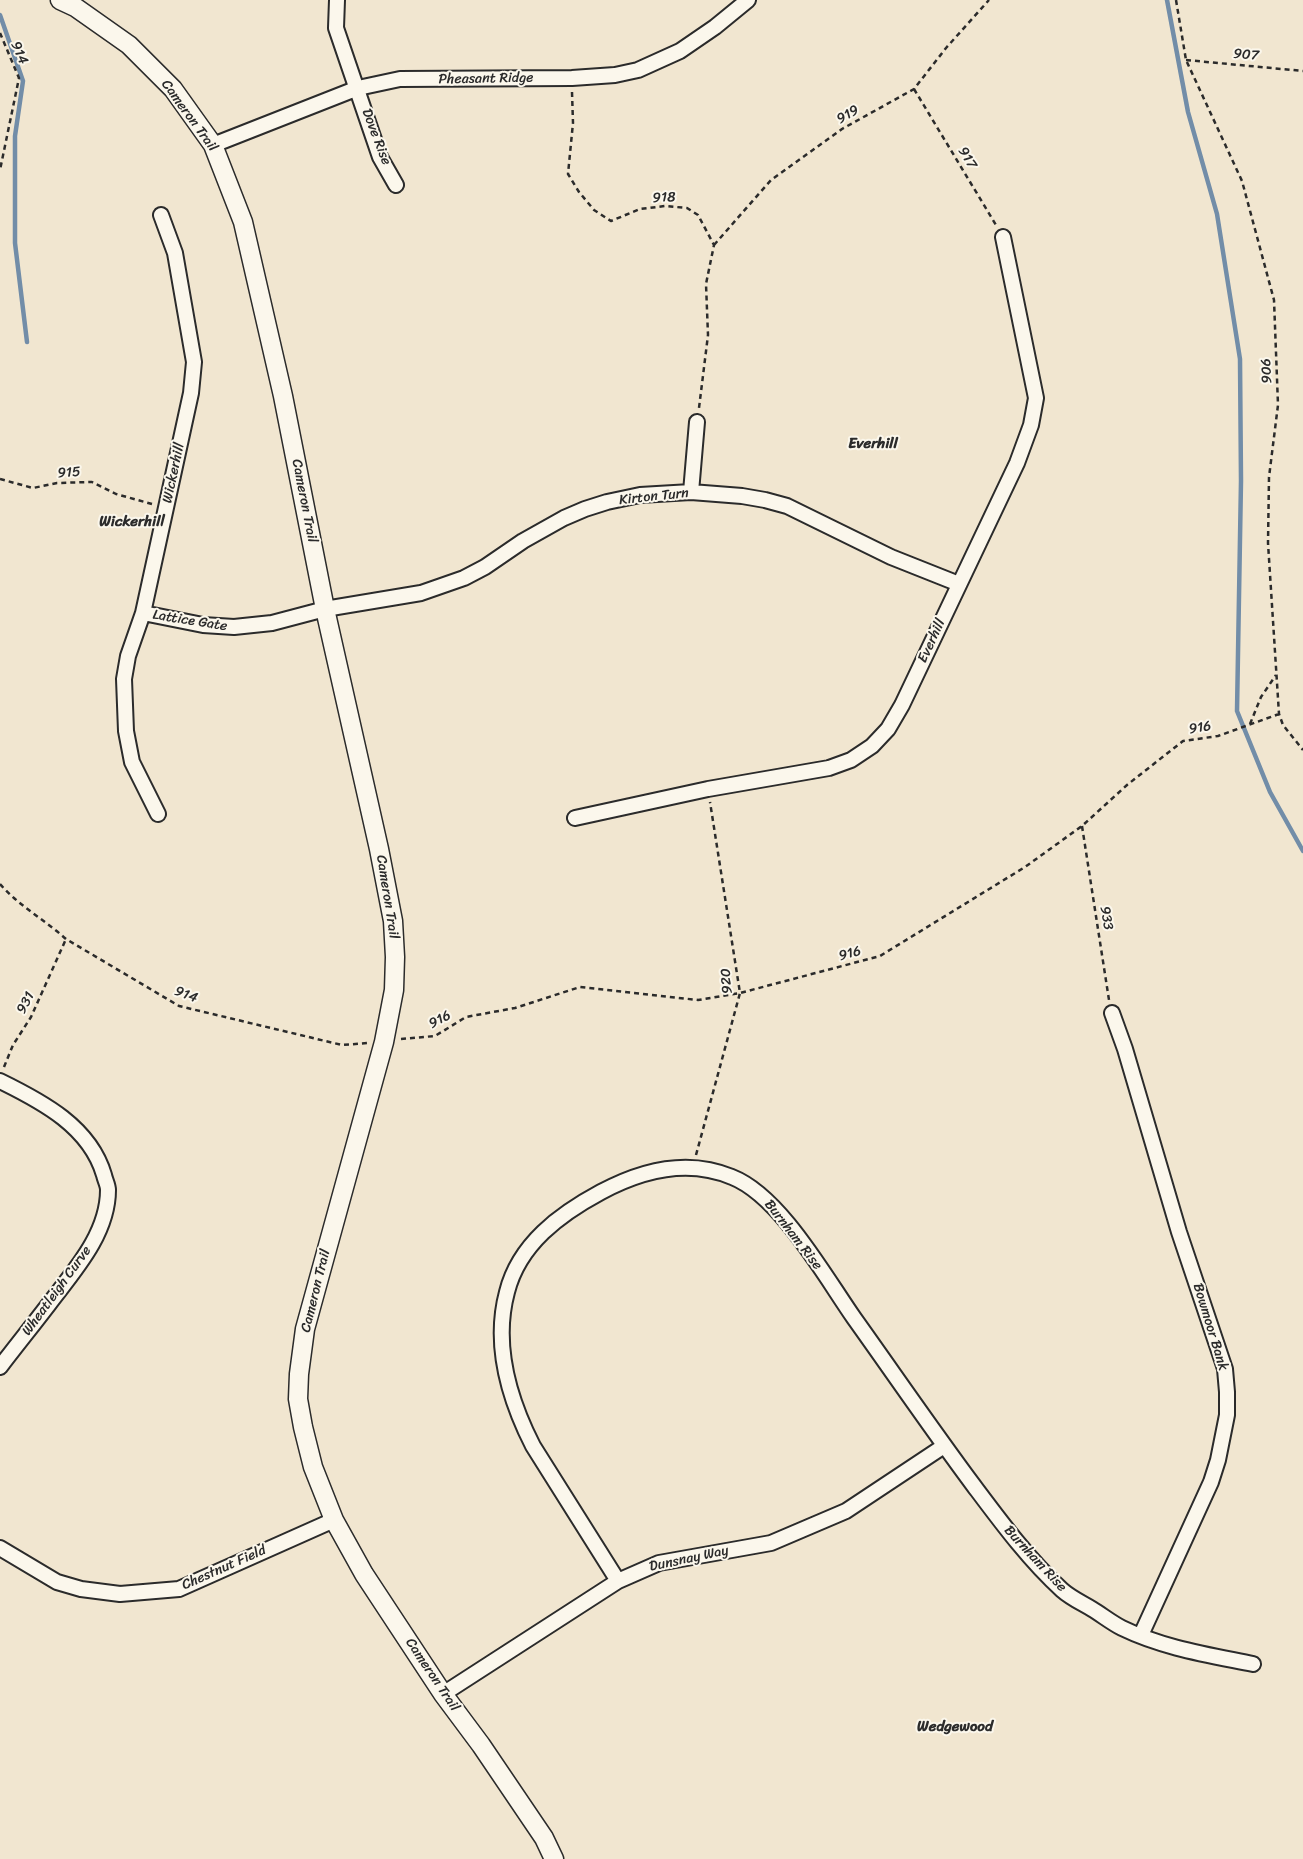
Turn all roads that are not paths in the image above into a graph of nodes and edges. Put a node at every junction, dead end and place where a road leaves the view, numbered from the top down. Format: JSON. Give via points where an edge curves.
{"nodes":[{"id":1,"x":60,"y":0,"type":"edge"},
{"id":2,"x":337,"y":0,"type":"edge"},
{"id":3,"x":748,"y":0,"type":"edge"},
{"id":4,"x":358,"y":88,"type":"junction"},
{"id":5,"x":213,"y":146,"type":"junction"},
{"id":6,"x":396,"y":185,"type":"dead end"},
{"id":7,"x":161,"y":215,"type":"dead end"},
{"id":8,"x":1003,"y":237,"type":"road end"},
{"id":9,"x":697,"y":422,"type":"road end"},
{"id":10,"x":691,"y":492,"type":"junction"},
{"id":11,"x":959,"y":584,"type":"junction"},
{"id":12,"x":325,"y":609,"type":"junction"},
{"id":13,"x":143,"y":613,"type":"junction"},
{"id":14,"x":158,"y":814,"type":"dead end"},
{"id":15,"x":575,"y":818,"type":"dead end"},
{"id":16,"x":1112,"y":1013,"type":"road end"},
{"id":17,"x":1,"y":1077,"type":"edge"},
{"id":18,"x":0,"y":1367,"type":"edge"},
{"id":19,"x":944,"y":1446,"type":"junction"},
{"id":20,"x":334,"y":1520,"type":"junction"},
{"id":21,"x":0,"y":1548,"type":"edge"},
{"id":22,"x":618,"y":1581,"type":"junction"},
{"id":23,"x":1141,"y":1635,"type":"junction"},
{"id":24,"x":1253,"y":1664,"type":"dead end"},
{"id":25,"x":443,"y":1694,"type":"junction"},
{"id":26,"x":554,"y":1859,"type":"edge"}],
"edges":[{"from":1,"to":5,"type":"street","name":"Cameron Trail","via":[[129,45],[173,89]]},
{"from":2,"to":4,"type":"street","name":"Dove Rise","via":[[336,28]]},
{"from":3,"to":4,"type":"street","name":"Pheasant Ridge","via":[[680,51],[638,70],[572,78],[400,79]]},
{"from":4,"to":5,"type":"street","name":"Pheasant Ridge"},
{"from":4,"to":6,"type":"street","name":"Dove Rise","via":[[380,157]]},
{"from":5,"to":12,"type":"street","name":"Cameron Trail","via":[[243,222],[284,396]]},
{"from":7,"to":13,"type":"street","name":"Wickerhill","via":[[175,253],[194,362],[191,393]]},
{"from":8,"to":11,"type":"street","name":"Everhill","via":[[1036,398],[1025,443]]},
{"from":9,"to":10,"type":"street"},
{"from":10,"to":11,"type":"street","name":"Kirton Turn","via":[[750,497],[787,506],[891,557]]},
{"from":10,"to":12,"type":"street","name":"Kirton Turn","via":[[640,496],[585,509],[523,540],[485,567],[443,586],[421,593]]},
{"from":11,"to":15,"type":"street","name":"Everhill","via":[[888,729],[872,746],[851,760],[829,768],[708,789]]},
{"from":12,"to":13,"type":"street","name":"Lattice Gate","via":[[272,623],[234,627],[203,625]]},
{"from":12,"to":20,"type":"street","name":"Cameron Trail","via":[[379,849],[393,921],[395,957],[390,1041],[314,1294],[299,1374],[298,1399],[306,1445]]},
{"from":13,"to":14,"type":"street","name":"Wickerhill","via":[[128,656],[124,679],[126,732],[132,762]]},
{"from":16,"to":23,"type":"street","name":"Bowmoor Bank","via":[[1225,1369],[1227,1392],[1223,1438],[1210,1482]]},
{"from":17,"to":18,"type":"street","name":"Wheatleigh Curve","via":[[58,1113],[78,1131],[93,1149],[108,1189],[102,1220],[92,1244]]},
{"from":19,"to":22,"type":"street","name":"Dunsnay Way","via":[[846,1511],[771,1543],[659,1563]]},
{"from":19,"to":22,"type":"street","name":"Burnham Rise","via":[[805,1247],[777,1210],[756,1190],[731,1176],[693,1166],[639,1175],[600,1192],[561,1216],[527,1249],[507,1290],[503,1313],[504,1359],[512,1397],[523,1425]]},
{"from":19,"to":23,"type":"street","name":"Burnham Rise","via":[[998,1519],[1065,1592],[1122,1628]]},
{"from":20,"to":21,"type":"street","name":"Chestnut Field","via":[[179,1589],[120,1594],[57,1582]]},
{"from":20,"to":25,"type":"street","name":"Cameron Trail","via":[[364,1574]]},
{"from":22,"to":25,"type":"street","name":"Dunsnay Way"},
{"from":23,"to":24,"type":"street","name":"Burnham Rise","via":[[1179,1649]]},
{"from":25,"to":26,"type":"street","name":"Cameron Trail","via":[[482,1745],[544,1838]]}]}
